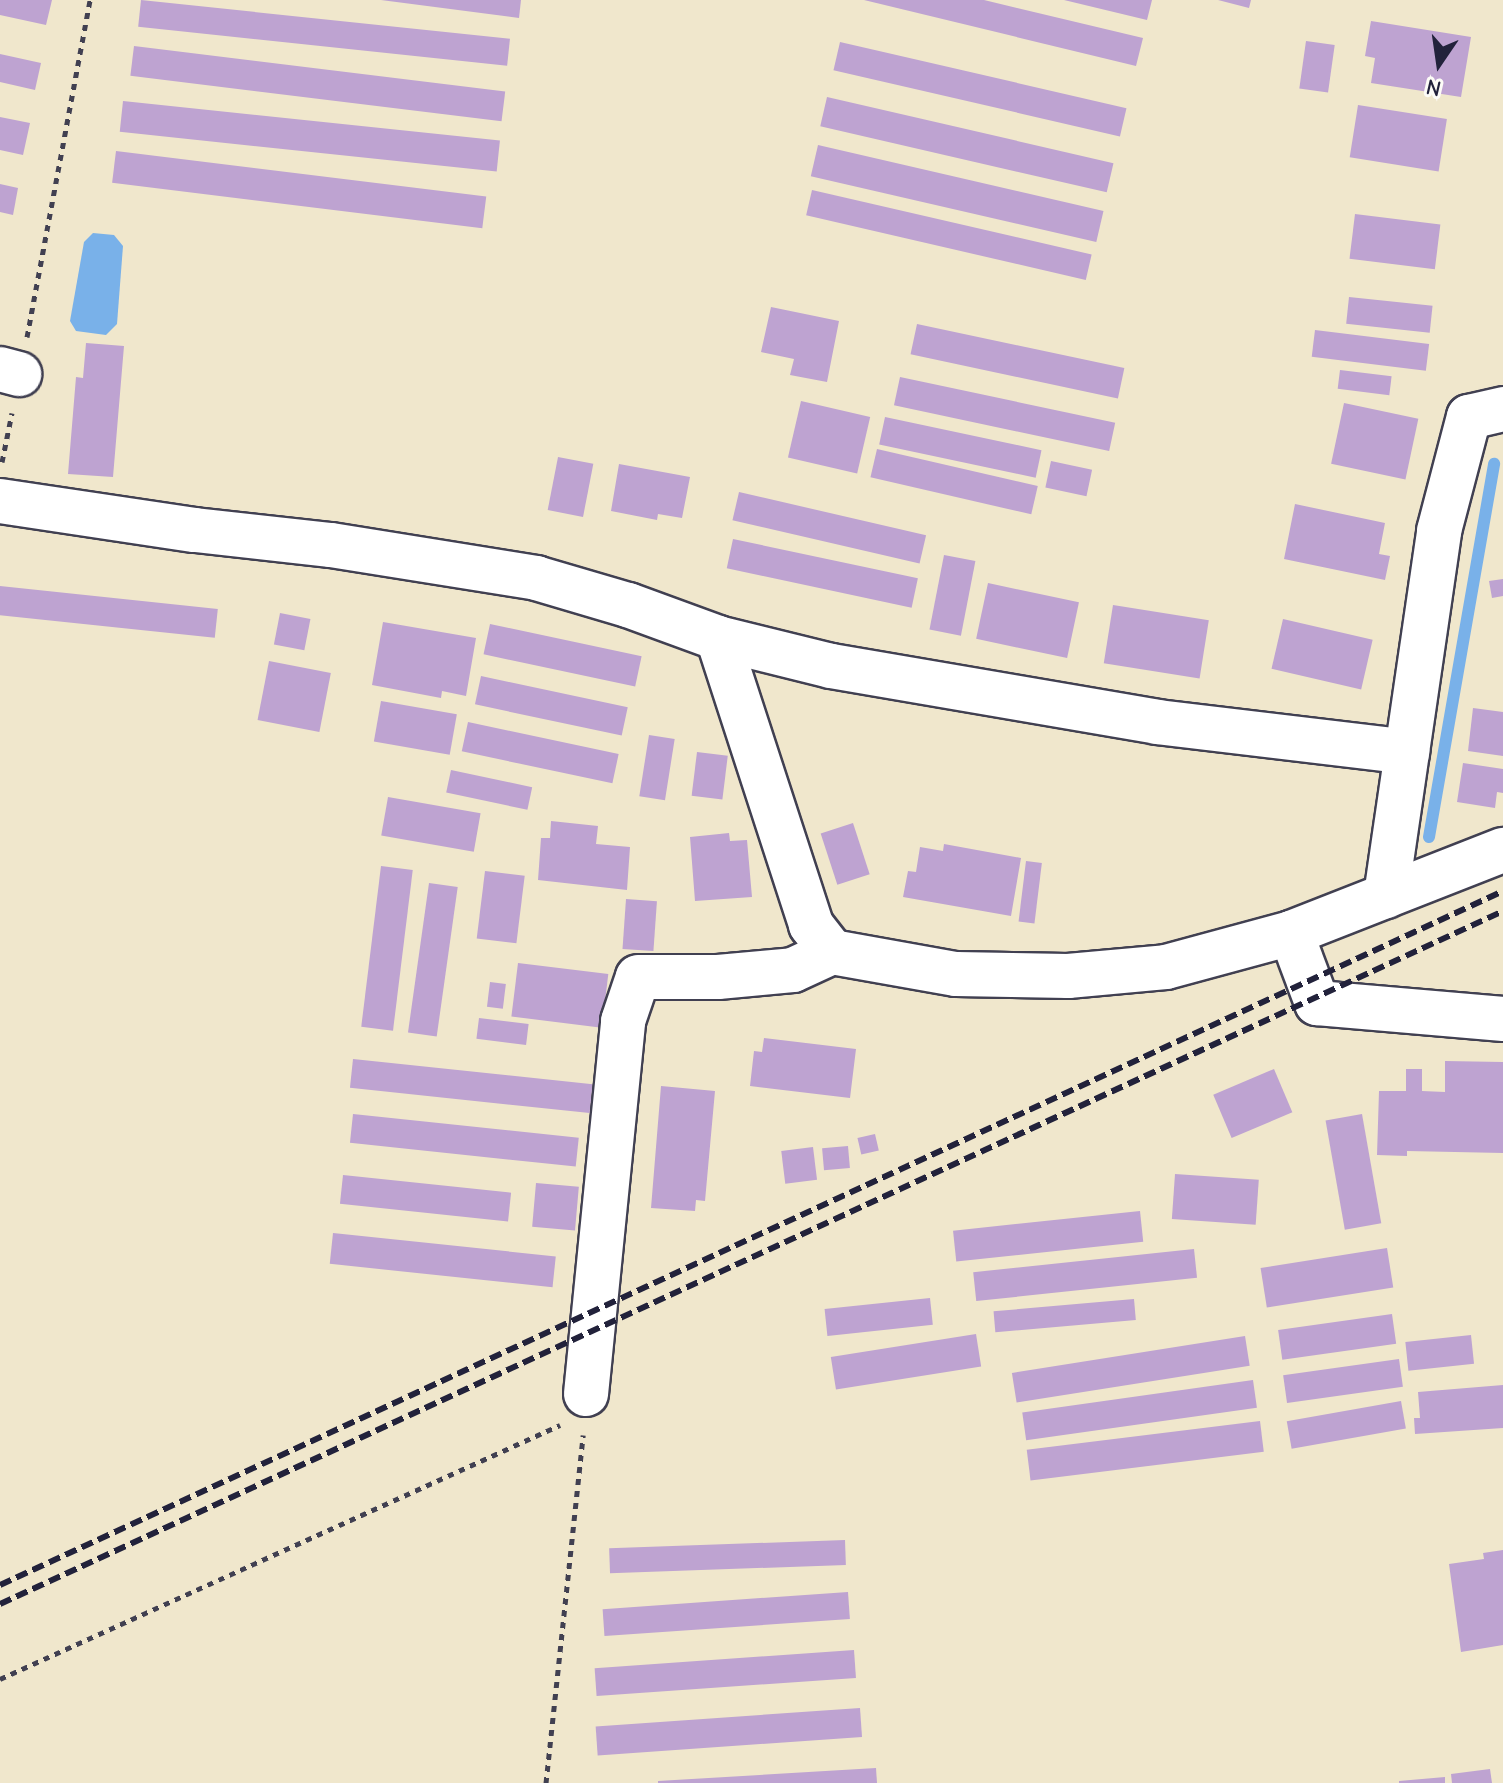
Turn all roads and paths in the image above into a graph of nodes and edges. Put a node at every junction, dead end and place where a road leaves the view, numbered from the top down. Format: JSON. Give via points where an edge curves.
{"nodes":[{"id":1,"x":90,"y":0,"type":"edge"},
{"id":2,"x":10,"y":372,"type":"edge"},
{"id":3,"x":1503,"y":409,"type":"edge"},
{"id":4,"x":0,"y":475,"type":"edge"},
{"id":5,"x":0,"y":501,"type":"edge"},
{"id":6,"x":718,"y":638,"type":"junction"},
{"id":7,"x":1407,"y":752,"type":"junction"},
{"id":8,"x":1503,"y":850,"type":"edge"},
{"id":9,"x":1386,"y":896,"type":"junction"},
{"id":10,"x":1291,"y":933,"type":"junction"},
{"id":11,"x":832,"y":952,"type":"junction"},
{"id":12,"x":1503,"y":1019,"type":"edge"},
{"id":13,"x":586,"y":1404,"type":"junction"},
{"id":14,"x":0,"y":1679,"type":"edge"},
{"id":15,"x":546,"y":1783,"type":"edge"}],
"edges":[{"from":1,"to":2,"type":"path"},
{"from":2,"to":4,"type":"path"},
{"from":3,"to":7,"type":"street","via":[[1469,417],[1439,531]]},
{"from":5,"to":6,"type":"street","via":[[536,578]]},
{"from":6,"to":7,"type":"street","via":[[831,666],[1157,722]]},
{"from":6,"to":11,"type":"street","via":[[811,925]]},
{"from":7,"to":9,"type":"street"},
{"from":8,"to":9,"type":"street"},
{"from":9,"to":10,"type":"street"},
{"from":10,"to":11,"type":"street","via":[[1166,967],[1068,976],[956,974]]},
{"from":10,"to":12,"type":"street","via":[[1317,1003]]},
{"from":11,"to":13,"type":"street","via":[[793,970],[638,977],[623,1021]]},
{"from":13,"to":14,"type":"path"},
{"from":13,"to":15,"type":"path"}]}
